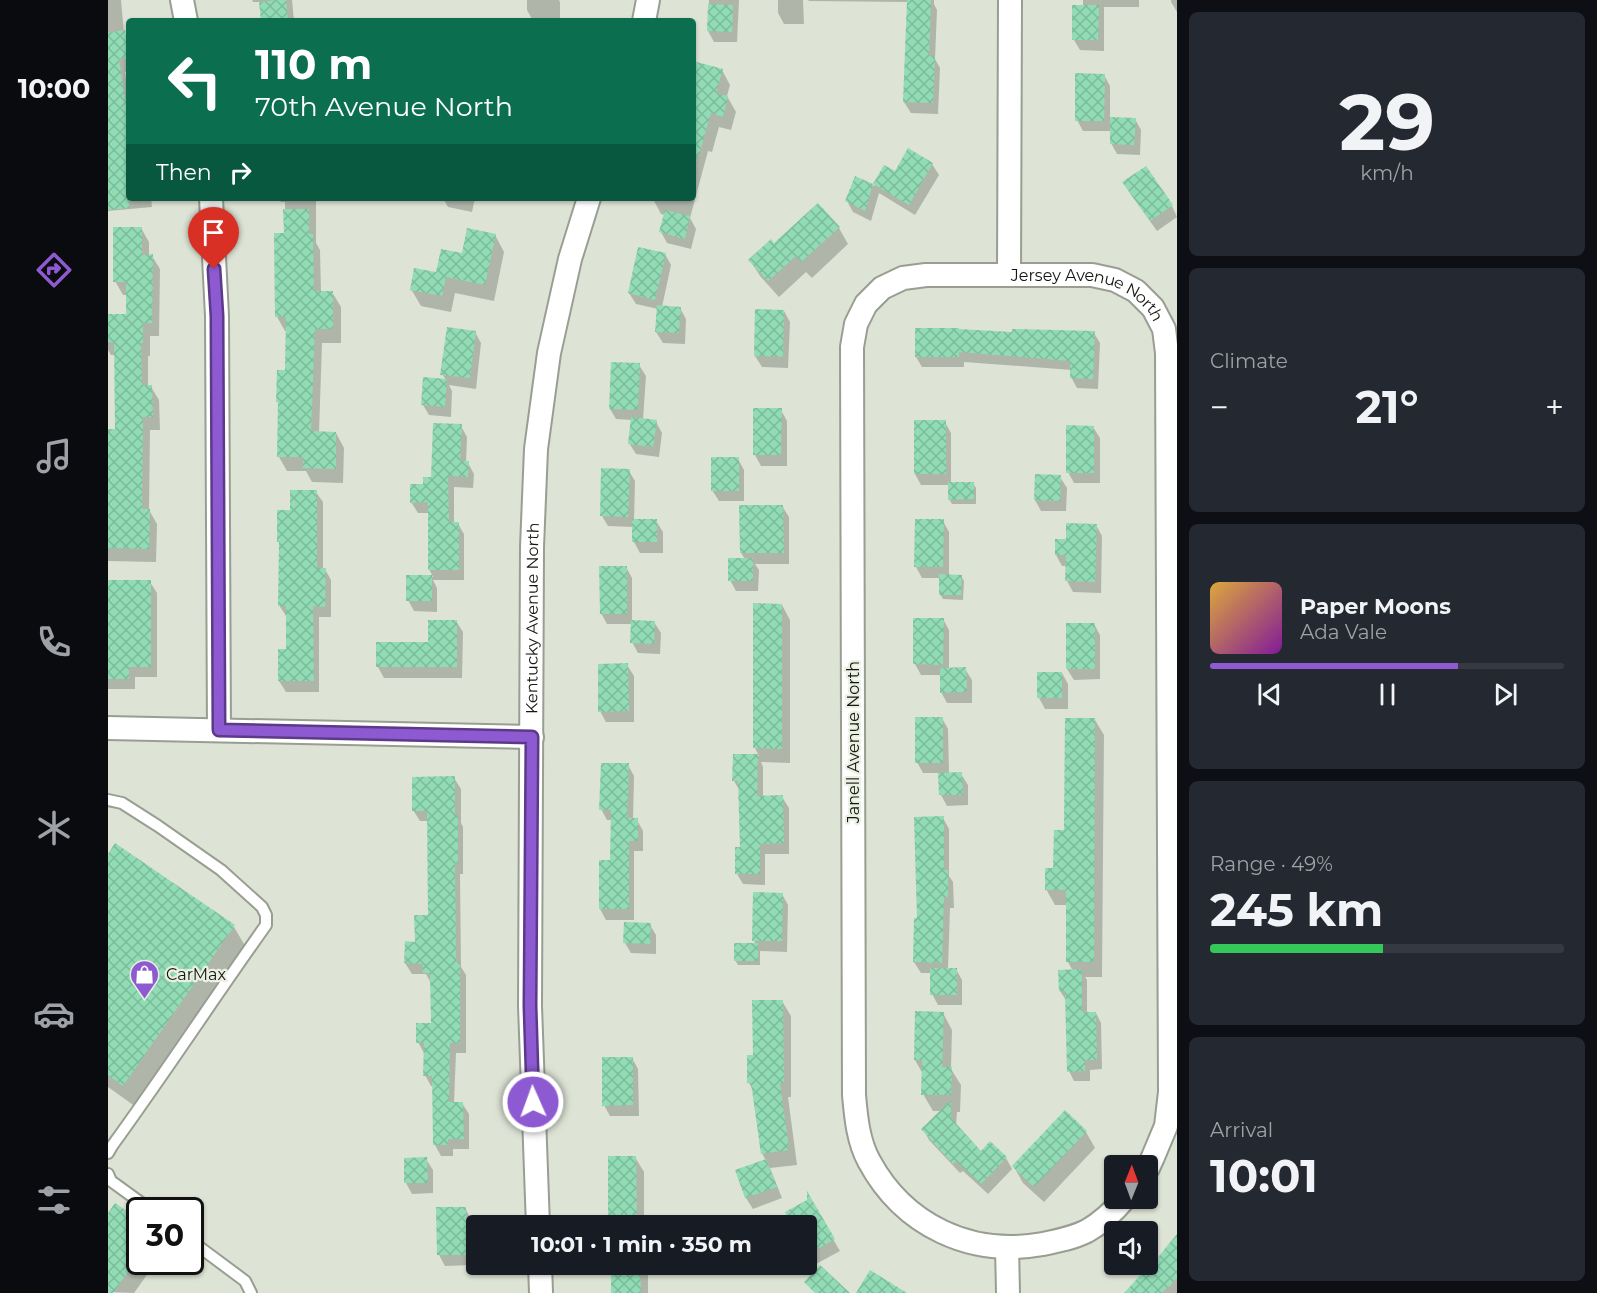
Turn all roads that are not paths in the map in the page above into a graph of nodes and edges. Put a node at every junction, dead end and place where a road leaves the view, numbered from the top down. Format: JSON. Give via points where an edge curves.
{"nodes":[{"id":1,"x":182,"y":0,"type":"edge"},
{"id":2,"x":648,"y":0,"type":"edge"},
{"id":3,"x":1010,"y":0,"type":"edge"},
{"id":4,"x":185,"y":18,"type":"edge"},
{"id":5,"x":645,"y":18,"type":"edge"},
{"id":6,"x":211,"y":201,"type":"edge"},
{"id":7,"x":588,"y":201,"type":"edge"},
{"id":8,"x":1009,"y":275,"type":"junction"},
{"id":9,"x":108,"y":728,"type":"edge"},
{"id":10,"x":219,"y":730,"type":"junction"},
{"id":11,"x":532,"y":737,"type":"junction"},
{"id":12,"x":108,"y":800,"type":"edge"},
{"id":13,"x":108,"y":1153,"type":"edge"},
{"id":14,"x":1154,"y":1155,"type":"edge"},
{"id":15,"x":108,"y":1174,"type":"edge"},
{"id":16,"x":133,"y":1197,"type":"edge"},
{"id":17,"x":1116,"y":1209,"type":"edge"},
{"id":18,"x":538,"y":1215,"type":"edge"},
{"id":19,"x":1007,"y":1247,"type":"junction"},
{"id":20,"x":204,"y":1250,"type":"edge"},
{"id":21,"x":540,"y":1275,"type":"edge"},
{"id":22,"x":251,"y":1293,"type":"edge"},
{"id":23,"x":541,"y":1293,"type":"edge"},
{"id":24,"x":1008,"y":1293,"type":"edge"}],
"edges":[{"from":1,"to":4,"type":"street"},
{"from":2,"to":5,"type":"street"},
{"from":3,"to":8,"type":"street","name":"Jersey Avenue North"},
{"from":6,"to":10,"type":"street","via":[[217,316]]},
{"from":7,"to":11,"type":"street","name":"Kentucky Avenue North","via":[[570,259],[549,353],[536,449]]},
{"from":8,"to":14,"type":"street","name":"Jersey Avenue North","via":[[1092,275],[1115,280],[1136,291],[1153,308],[1166,341],[1170,1092],[1166,1126]]},
{"from":8,"to":19,"type":"street","name":"Janell Avenue North","via":[[903,278],[882,288],[866,304],[856,324],[852,347],[857,1128],[868,1160],[887,1189],[910,1213],[938,1231]]},
{"from":9,"to":10,"type":"street"},
{"from":10,"to":11,"type":"street"},
{"from":11,"to":18,"type":"street","name":"Kentucky Avenue North","via":[[530,1006]]},
{"from":12,"to":13,"type":"lane","via":[[123,803],[221,870],[262,907],[266,925]]},
{"from":15,"to":16,"type":"lane","via":[[111,1181]]},
{"from":17,"to":19,"type":"street","via":[[1086,1231],[1063,1240]]},
{"from":19,"to":24,"type":"street"},
{"from":20,"to":22,"type":"lane","via":[[245,1281]]},
{"from":21,"to":23,"type":"street"}]}
